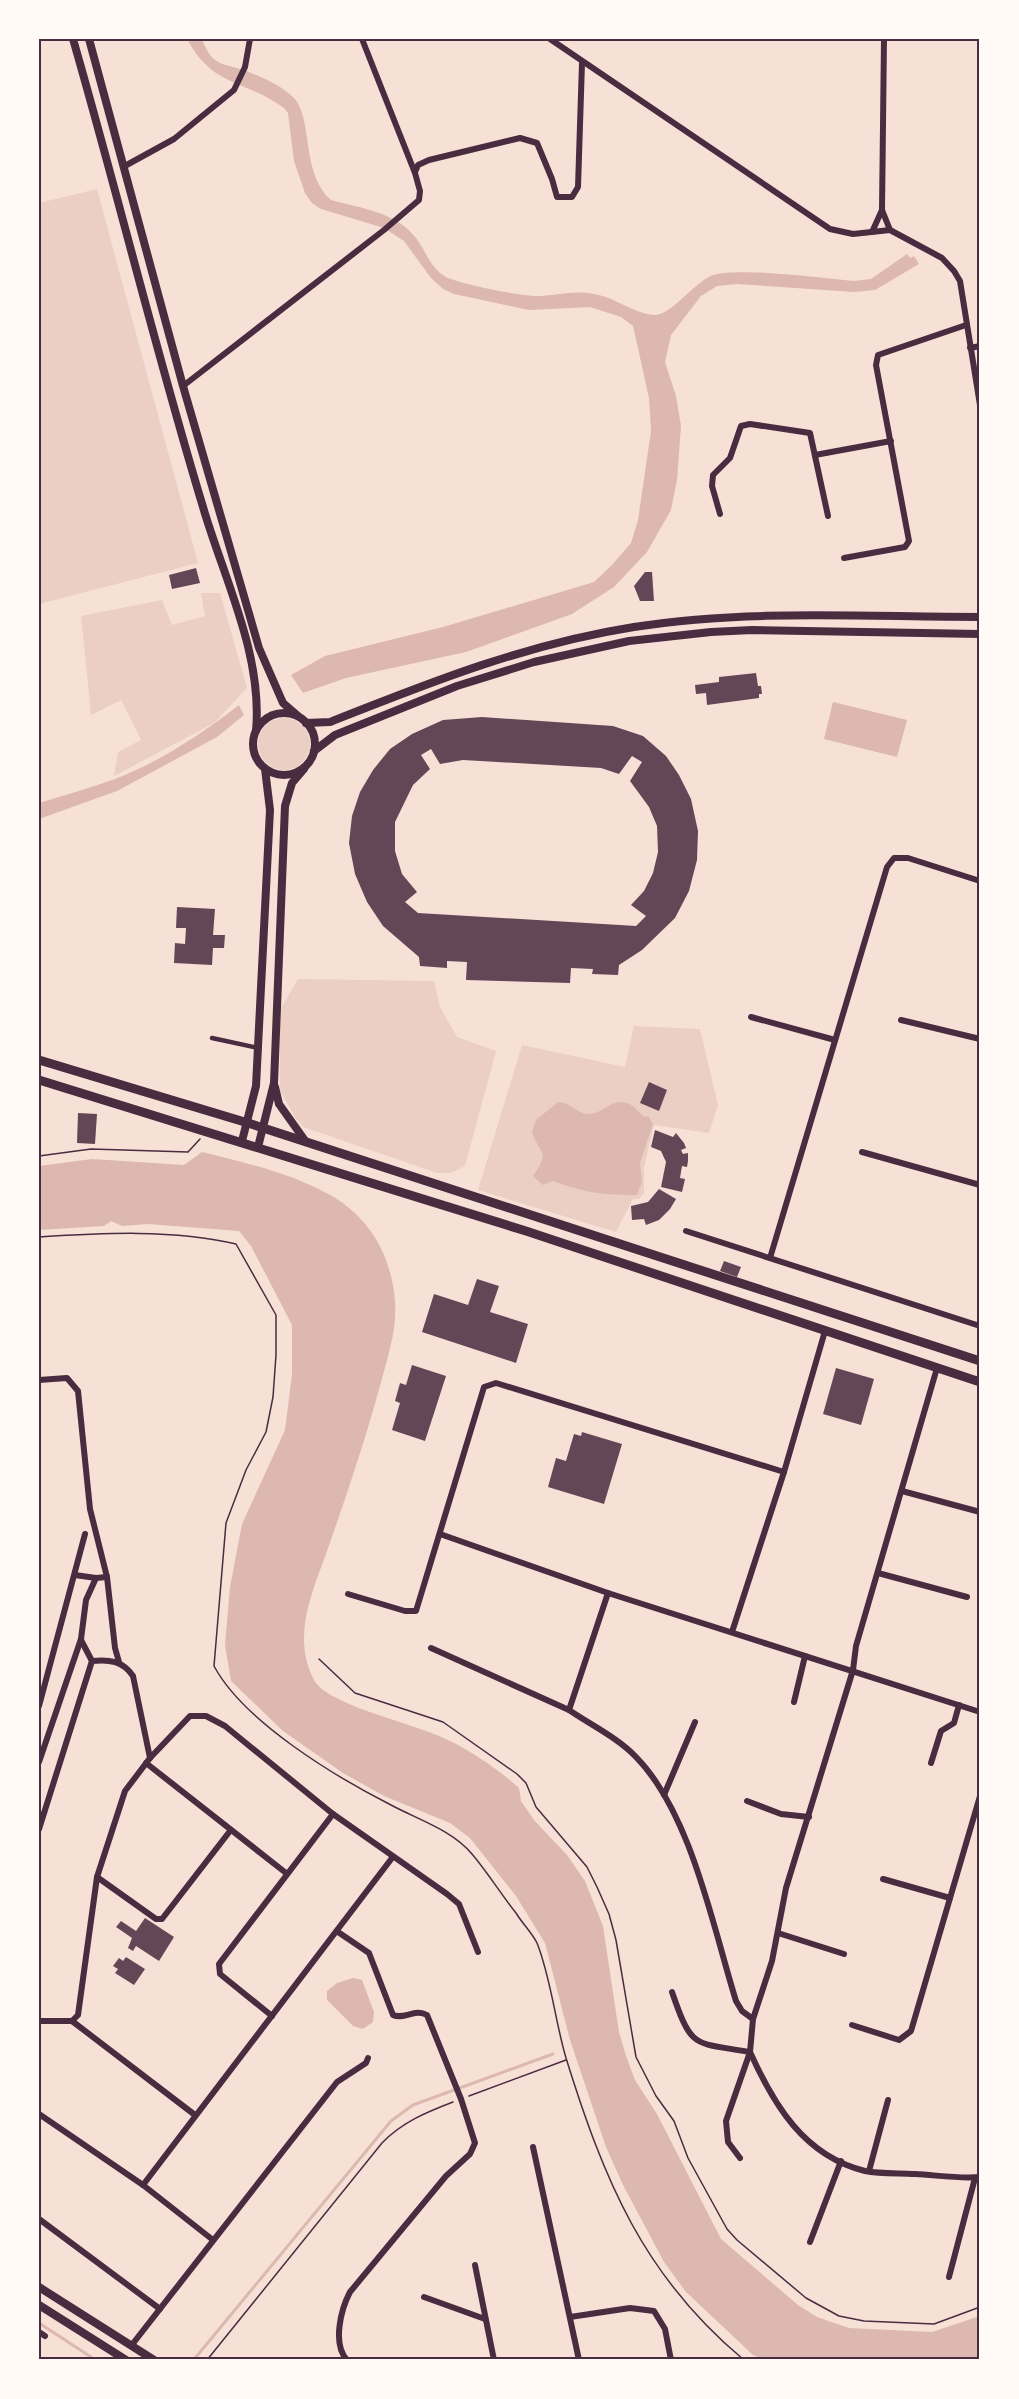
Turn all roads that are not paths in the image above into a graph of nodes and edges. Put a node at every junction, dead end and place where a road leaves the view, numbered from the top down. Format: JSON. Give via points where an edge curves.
{"nodes":[{"id":1,"x":73,"y":39,"type":"edge"},
{"id":2,"x":89,"y":39,"type":"edge"},
{"id":3,"x":250,"y":39,"type":"edge"},
{"id":4,"x":362,"y":39,"type":"edge"},
{"id":5,"x":550,"y":39,"type":"edge"},
{"id":6,"x":884,"y":39,"type":"edge"},
{"id":7,"x":582,"y":63,"type":"junction"},
{"id":8,"x":123,"y":167,"type":"junction"},
{"id":9,"x":414,"y":173,"type":"junction"},
{"id":10,"x":882,"y":210,"type":"junction"},
{"id":11,"x":890,"y":230,"type":"junction"},
{"id":12,"x":873,"y":232,"type":"junction"},
{"id":13,"x":966,"y":325,"type":"junction"},
{"id":14,"x":980,"y":346,"type":"edge"},
{"id":15,"x":970,"y":348,"type":"junction"},
{"id":16,"x":183,"y":386,"type":"junction"},
{"id":17,"x":980,"y":405,"type":"edge"},
{"id":18,"x":891,"y":441,"type":"junction"},
{"id":19,"x":815,"y":455,"type":"junction"},
{"id":20,"x":720,"y":514,"type":"dead end"},
{"id":21,"x":828,"y":516,"type":"dead end"},
{"id":22,"x":844,"y":558,"type":"dead end"},
{"id":23,"x":980,"y":618,"type":"edge"},
{"id":24,"x":980,"y":634,"type":"edge"},
{"id":25,"x":298,"y":716,"type":"junction"},
{"id":26,"x":306,"y":723,"type":"junction"},
{"id":27,"x":256,"y":731,"type":"junction"},
{"id":28,"x":314,"y":751,"type":"junction"},
{"id":29,"x":265,"y":769,"type":"junction"},
{"id":30,"x":304,"y":769,"type":"junction"},
{"id":31,"x":980,"y":881,"type":"edge"},
{"id":32,"x":751,"y":1017,"type":"dead end"},
{"id":33,"x":901,"y":1020,"type":"dead end"},
{"id":34,"x":212,"y":1038,"type":"dead end"},
{"id":35,"x":980,"y":1039,"type":"edge"},
{"id":36,"x":835,"y":1040,"type":"junction"},
{"id":37,"x":258,"y":1048,"type":"junction"},
{"id":38,"x":39,"y":1060,"type":"edge"},
{"id":39,"x":39,"y":1080,"type":"edge"},
{"id":40,"x":274,"y":1083,"type":"junction"},
{"id":41,"x":248,"y":1123,"type":"junction"},
{"id":42,"x":263,"y":1128,"type":"junction"},
{"id":43,"x":242,"y":1141,"type":"junction"},
{"id":44,"x":306,"y":1142,"type":"junction"},
{"id":45,"x":258,"y":1147,"type":"junction"},
{"id":46,"x":862,"y":1152,"type":"dead end"},
{"id":47,"x":980,"y":1185,"type":"edge"},
{"id":48,"x":686,"y":1231,"type":"dead end"},
{"id":49,"x":770,"y":1258,"type":"junction"},
{"id":50,"x":980,"y":1326,"type":"edge"},
{"id":51,"x":825,"y":1331,"type":"junction"},
{"id":52,"x":980,"y":1361,"type":"edge"},
{"id":53,"x":937,"y":1368,"type":"junction"},
{"id":54,"x":39,"y":1380,"type":"edge"},
{"id":55,"x":980,"y":1382,"type":"edge"},
{"id":56,"x":784,"y":1472,"type":"junction"},
{"id":57,"x":902,"y":1491,"type":"junction"},
{"id":58,"x":980,"y":1512,"type":"edge"},
{"id":59,"x":85,"y":1534,"type":"dead end"},
{"id":60,"x":440,"y":1534,"type":"junction"},
{"id":61,"x":878,"y":1574,"type":"junction"},
{"id":62,"x":75,"y":1575,"type":"junction"},
{"id":63,"x":108,"y":1577,"type":"junction"},
{"id":64,"x":96,"y":1578,"type":"junction"},
{"id":65,"x":608,"y":1593,"type":"junction"},
{"id":66,"x":348,"y":1594,"type":"dead end"},
{"id":67,"x":967,"y":1597,"type":"dead end"},
{"id":68,"x":732,"y":1632,"type":"junction"},
{"id":69,"x":81,"y":1639,"type":"junction"},
{"id":70,"x":431,"y":1648,"type":"dead end"},
{"id":71,"x":805,"y":1656,"type":"junction"},
{"id":72,"x":92,"y":1661,"type":"junction"},
{"id":73,"x":119,"y":1662,"type":"junction"},
{"id":74,"x":853,"y":1670,"type":"junction"},
{"id":75,"x":40,"y":1695,"type":"edge"},
{"id":76,"x":794,"y":1702,"type":"dead end"},
{"id":77,"x":958,"y":1705,"type":"junction"},
{"id":78,"x":39,"y":1706,"type":"edge"},
{"id":79,"x":569,"y":1710,"type":"junction"},
{"id":80,"x":980,"y":1712,"type":"edge"},
{"id":81,"x":695,"y":1722,"type":"dead end"},
{"id":82,"x":148,"y":1760,"type":"junction"},
{"id":83,"x":39,"y":1762,"type":"edge"},
{"id":84,"x":932,"y":1763,"type":"dead end"},
{"id":85,"x":664,"y":1795,"type":"junction"},
{"id":86,"x":980,"y":1796,"type":"edge"},
{"id":87,"x":747,"y":1801,"type":"dead end"},
{"id":88,"x":333,"y":1814,"type":"junction"},
{"id":89,"x":809,"y":1817,"type":"junction"},
{"id":90,"x":39,"y":1829,"type":"edge"},
{"id":91,"x":230,"y":1831,"type":"junction"},
{"id":92,"x":392,"y":1858,"type":"junction"},
{"id":93,"x":286,"y":1873,"type":"junction"},
{"id":94,"x":97,"y":1877,"type":"junction"},
{"id":95,"x":883,"y":1879,"type":"dead end"},
{"id":96,"x":950,"y":1898,"type":"junction"},
{"id":97,"x":338,"y":1932,"type":"junction"},
{"id":98,"x":778,"y":1933,"type":"junction"},
{"id":99,"x":478,"y":1952,"type":"dead end"},
{"id":100,"x":844,"y":1953,"type":"dead end"},
{"id":101,"x":672,"y":1992,"type":"dead end"},
{"id":102,"x":272,"y":2016,"type":"junction"},
{"id":103,"x":753,"y":2019,"type":"junction"},
{"id":104,"x":39,"y":2021,"type":"edge"},
{"id":105,"x":72,"y":2021,"type":"junction"},
{"id":106,"x":852,"y":2025,"type":"dead end"},
{"id":107,"x":750,"y":2052,"type":"junction"},
{"id":108,"x":368,"y":2058,"type":"dead end"},
{"id":109,"x":888,"y":2100,"type":"dead end"},
{"id":110,"x":39,"y":2114,"type":"edge"},
{"id":111,"x":195,"y":2115,"type":"junction"},
{"id":112,"x":533,"y":2147,"type":"dead end"},
{"id":113,"x":740,"y":2158,"type":"dead end"},
{"id":114,"x":841,"y":2161,"type":"junction"},
{"id":115,"x":869,"y":2172,"type":"junction"},
{"id":116,"x":977,"y":2177,"type":"edge"},
{"id":117,"x":143,"y":2185,"type":"junction"},
{"id":118,"x":39,"y":2219,"type":"edge"},
{"id":119,"x":213,"y":2240,"type":"junction"},
{"id":120,"x":810,"y":2242,"type":"dead end"},
{"id":121,"x":475,"y":2265,"type":"dead end"},
{"id":122,"x":949,"y":2277,"type":"dead end"},
{"id":123,"x":39,"y":2287,"type":"edge"},
{"id":124,"x":424,"y":2296,"type":"dead end"},
{"id":125,"x":39,"y":2306,"type":"edge"},
{"id":126,"x":160,"y":2309,"type":"junction"},
{"id":127,"x":570,"y":2317,"type":"junction"},
{"id":128,"x":485,"y":2319,"type":"junction"},
{"id":129,"x":131,"y":2346,"type":"junction"},
{"id":130,"x":126,"y":2360,"type":"edge"},
{"id":131,"x":154,"y":2360,"type":"edge"},
{"id":132,"x":346,"y":2360,"type":"edge"},
{"id":133,"x":494,"y":2360,"type":"edge"},
{"id":134,"x":579,"y":2360,"type":"edge"},
{"id":135,"x":671,"y":2360,"type":"edge"}],
"edges":[{"from":1,"to":27,"type":"main road","via":[[203,508],[248,651],[256,684]]},
{"from":2,"to":8,"type":"main road"},
{"from":3,"to":8,"type":"street","via":[[237,85],[174,139]]},
{"from":4,"to":9,"type":"street"},
{"from":5,"to":7,"type":"street"},
{"from":6,"to":10,"type":"street"},
{"from":7,"to":9,"type":"street","via":[[578,187],[572,197],[556,197],[537,143],[528,139],[429,160],[418,165]]},
{"from":7,"to":12,"type":"street","via":[[830,229],[841,233]]},
{"from":8,"to":16,"type":"main road"},
{"from":9,"to":16,"type":"street","via":[[421,196],[402,217]]},
{"from":10,"to":11,"type":"street"},
{"from":10,"to":12,"type":"street"},
{"from":11,"to":12,"type":"street"},
{"from":11,"to":13,"type":"street","via":[[942,258],[954,271],[960,281]]},
{"from":13,"to":15,"type":"street"},
{"from":13,"to":18,"type":"street","via":[[878,355],[876,366]]},
{"from":14,"to":15,"type":"street"},
{"from":15,"to":17,"type":"street"},
{"from":16,"to":25,"type":"main road","via":[[259,648],[283,703]]},
{"from":18,"to":19,"type":"street"},
{"from":18,"to":22,"type":"street","via":[[909,541],[905,547]]},
{"from":19,"to":20,"type":"street","via":[[810,433],[741,426],[730,458],[713,475]]},
{"from":19,"to":21,"type":"street"},
{"from":23,"to":26,"type":"main road","via":[[744,617],[632,627],[496,658],[330,722]]},
{"from":24,"to":28,"type":"main road","via":[[752,630],[629,641],[534,662],[446,690],[334,735]]},
{"from":25,"to":26,"type":"main road"},
{"from":25,"to":27,"type":"main road","via":[[269,717]]},
{"from":26,"to":28,"type":"main road","via":[[312,731]]},
{"from":27,"to":29,"type":"main road","via":[[254,752]]},
{"from":28,"to":30,"type":"main road"},
{"from":29,"to":30,"type":"main road","via":[[285,776]]},
{"from":29,"to":37,"type":"main road","via":[[270,810]]},
{"from":30,"to":40,"type":"main road","via":[[292,783],[285,806]]},
{"from":31,"to":36,"type":"street","via":[[908,858],[894,858],[887,867]]},
{"from":32,"to":36,"type":"street"},
{"from":33,"to":35,"type":"street"},
{"from":34,"to":37,"type":"street"},
{"from":36,"to":49,"type":"street"},
{"from":37,"to":41,"type":"main road","via":[[256,1086]]},
{"from":38,"to":41,"type":"main road"},
{"from":39,"to":43,"type":"main road"},
{"from":40,"to":42,"type":"main road"},
{"from":40,"to":44,"type":"main road","via":[[279,1104]]},
{"from":41,"to":42,"type":"main road"},
{"from":41,"to":43,"type":"main road"},
{"from":42,"to":44,"type":"main road"},
{"from":42,"to":45,"type":"main road"},
{"from":43,"to":45,"type":"main road"},
{"from":44,"to":52,"type":"main road"},
{"from":45,"to":51,"type":"main road"},
{"from":46,"to":47,"type":"street"},
{"from":48,"to":49,"type":"street"},
{"from":49,"to":50,"type":"street"},
{"from":51,"to":53,"type":"main road"},
{"from":51,"to":56,"type":"street"},
{"from":53,"to":55,"type":"main road"},
{"from":53,"to":57,"type":"street"},
{"from":54,"to":63,"type":"street","via":[[63,1376],[75,1385],[81,1407],[90,1509]]},
{"from":56,"to":60,"type":"street","via":[[496,1383],[488,1384]]},
{"from":56,"to":68,"type":"street"},
{"from":57,"to":58,"type":"street"},
{"from":57,"to":61,"type":"street"},
{"from":59,"to":62,"type":"street"},
{"from":60,"to":65,"type":"street"},
{"from":60,"to":66,"type":"street","via":[[416,1611]]},
{"from":61,"to":67,"type":"street"},
{"from":61,"to":74,"type":"street","via":[[856,1646]]},
{"from":62,"to":64,"type":"street"},
{"from":62,"to":75,"type":"street"},
{"from":63,"to":64,"type":"street"},
{"from":63,"to":73,"type":"street"},
{"from":64,"to":69,"type":"street","via":[[86,1600]]},
{"from":65,"to":68,"type":"street"},
{"from":65,"to":79,"type":"street"},
{"from":68,"to":71,"type":"street"},
{"from":69,"to":72,"type":"street"},
{"from":69,"to":83,"type":"street"},
{"from":70,"to":79,"type":"street"},
{"from":71,"to":74,"type":"street"},
{"from":71,"to":76,"type":"street"},
{"from":72,"to":73,"type":"street"},
{"from":72,"to":90,"type":"street"},
{"from":73,"to":82,"type":"street","via":[[133,1676]]},
{"from":74,"to":77,"type":"street"},
{"from":74,"to":89,"type":"street"},
{"from":75,"to":78,"type":"street"},
{"from":77,"to":80,"type":"street"},
{"from":77,"to":84,"type":"street","via":[[954,1722],[941,1731]]},
{"from":79,"to":85,"type":"street","via":[[629,1751]]},
{"from":81,"to":85,"type":"street"},
{"from":82,"to":88,"type":"street","via":[[186,1718],[206,1716],[225,1726]]},
{"from":82,"to":91,"type":"street"},
{"from":82,"to":94,"type":"street","via":[[125,1791]]},
{"from":85,"to":103,"type":"street","via":[[683,1831],[736,2001]]},
{"from":86,"to":96,"type":"street"},
{"from":87,"to":89,"type":"street","via":[[781,1814]]},
{"from":88,"to":92,"type":"street"},
{"from":88,"to":93,"type":"street"},
{"from":89,"to":98,"type":"street","via":[[786,1888]]},
{"from":91,"to":93,"type":"street"},
{"from":91,"to":94,"type":"street","via":[[162,1919],[156,1919]]},
{"from":92,"to":97,"type":"street"},
{"from":92,"to":99,"type":"street","via":[[459,1904]]},
{"from":93,"to":102,"type":"street","via":[[218,1969]]},
{"from":94,"to":105,"type":"street","via":[[78,2015]]},
{"from":95,"to":96,"type":"street"},
{"from":96,"to":106,"type":"street","via":[[911,2031],[899,2040]]},
{"from":97,"to":102,"type":"street"},
{"from":97,"to":132,"type":"street","via":[[369,1953],[393,2015],[427,2015],[461,2099],[475,2149],[431,2193],[350,2292],[342,2312],[340,2340]]},
{"from":98,"to":100,"type":"street"},
{"from":98,"to":103,"type":"street"},
{"from":101,"to":107,"type":"street","via":[[690,2036],[705,2044]]},
{"from":102,"to":111,"type":"street"},
{"from":103,"to":107,"type":"street"},
{"from":104,"to":105,"type":"street"},
{"from":105,"to":111,"type":"street"},
{"from":107,"to":113,"type":"street","via":[[726,2121],[728,2142]]},
{"from":107,"to":114,"type":"street","via":[[789,2123],[807,2141]]},
{"from":108,"to":119,"type":"street","via":[[337,2082]]},
{"from":109,"to":115,"type":"street"},
{"from":110,"to":117,"type":"street"},
{"from":111,"to":117,"type":"street"},
{"from":112,"to":127,"type":"street"},
{"from":114,"to":115,"type":"street"},
{"from":114,"to":120,"type":"street"},
{"from":115,"to":116,"type":"street"},
{"from":116,"to":122,"type":"street"},
{"from":117,"to":119,"type":"street"},
{"from":118,"to":126,"type":"street"},
{"from":119,"to":126,"type":"street"},
{"from":121,"to":128,"type":"street"},
{"from":123,"to":129,"type":"main road"},
{"from":124,"to":128,"type":"street"},
{"from":125,"to":130,"type":"main road"},
{"from":126,"to":129,"type":"street"},
{"from":127,"to":134,"type":"street"},
{"from":127,"to":135,"type":"street","via":[[630,2307],[654,2311],[665,2329]]},
{"from":128,"to":133,"type":"street"},
{"from":129,"to":131,"type":"main road"}]}
